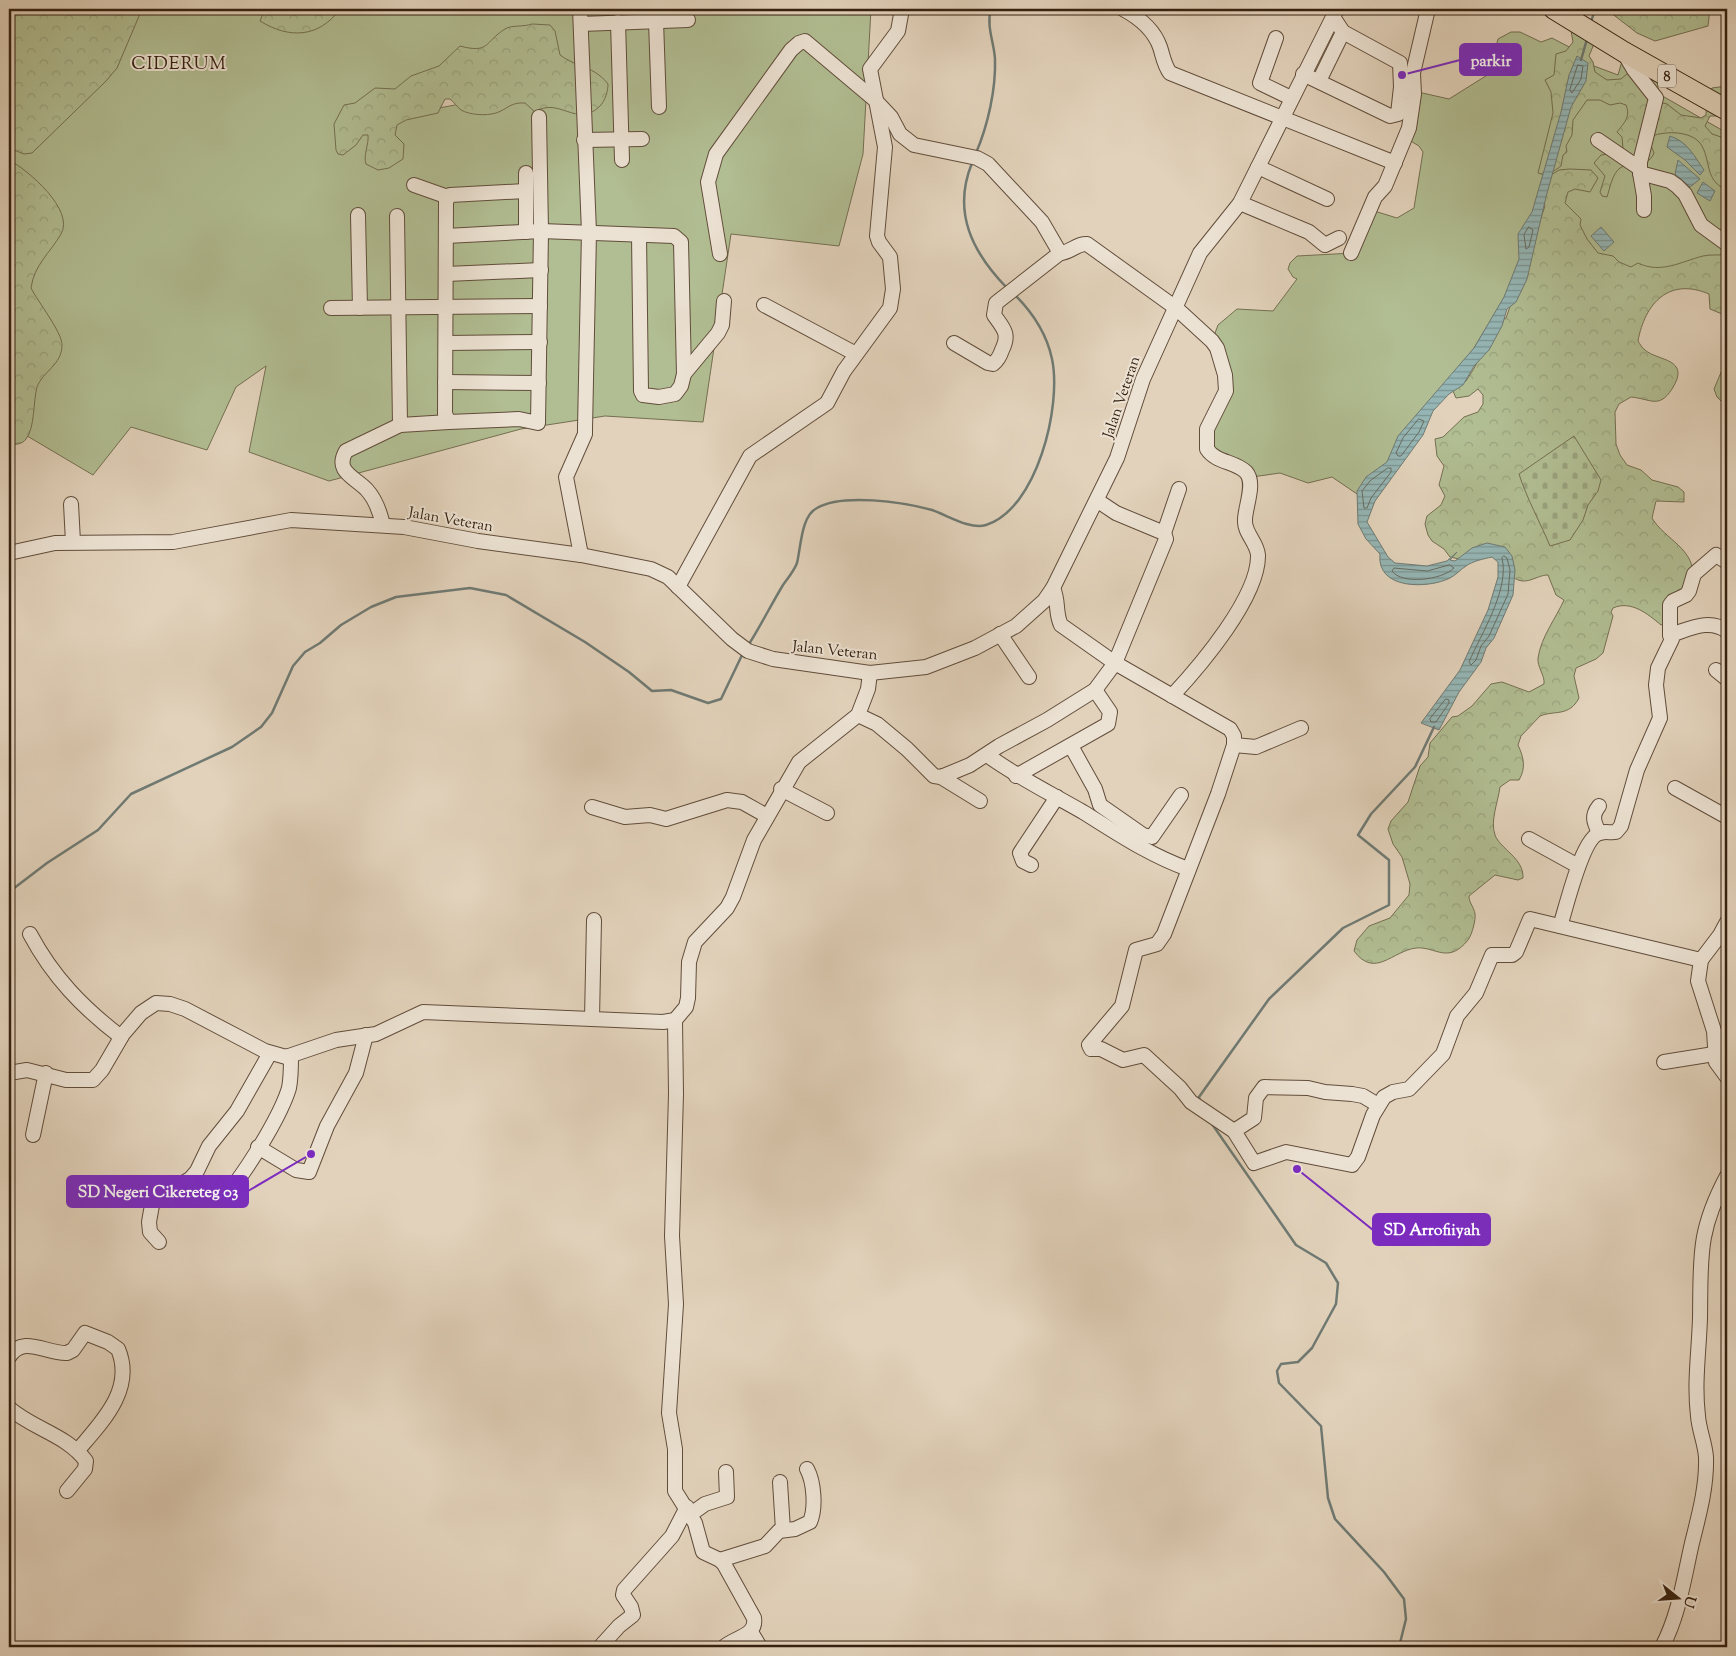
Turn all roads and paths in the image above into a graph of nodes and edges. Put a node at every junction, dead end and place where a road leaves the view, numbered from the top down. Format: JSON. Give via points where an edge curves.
{"nodes":[{"id":1,"x":580,"y":9,"type":"edge"},
{"id":2,"x":902,"y":9,"type":"edge"},
{"id":3,"x":1123,"y":9,"type":"edge"},
{"id":4,"x":1428,"y":9,"type":"edge"},
{"id":5,"x":1555,"y":9,"type":"edge"},
{"id":6,"x":1335,"y":13,"type":"edge"},
{"id":7,"x":688,"y":20,"type":"dead end"},
{"id":8,"x":656,"y":21,"type":"junction"},
{"id":9,"x":618,"y":22,"type":"junction"},
{"id":10,"x":581,"y":24,"type":"junction"},
{"id":11,"x":1343,"y":32,"type":"junction"},
{"id":12,"x":1276,"y":38,"type":"dead end"},
{"id":13,"x":1616,"y":47,"type":"junction"},
{"id":14,"x":1303,"y":74,"type":"junction"},
{"id":15,"x":1319,"y":81,"type":"junction"},
{"id":16,"x":1291,"y":98,"type":"junction"},
{"id":17,"x":875,"y":100,"type":"junction"},
{"id":18,"x":659,"y":107,"type":"dead end"},
{"id":19,"x":1727,"y":110,"type":"edge"},
{"id":20,"x":1282,"y":116,"type":"junction"},
{"id":21,"x":540,"y":117,"type":"dead end"},
{"id":22,"x":642,"y":139,"type":"dead end"},
{"id":23,"x":584,"y":140,"type":"junction"},
{"id":24,"x":621,"y":140,"type":"junction"},
{"id":25,"x":1598,"y":140,"type":"dead end"},
{"id":26,"x":622,"y":160,"type":"dead end"},
{"id":27,"x":1395,"y":163,"type":"junction"},
{"id":28,"x":1258,"y":167,"type":"junction"},
{"id":29,"x":1639,"y":170,"type":"junction"},
{"id":30,"x":526,"y":173,"type":"dead end"},
{"id":31,"x":414,"y":185,"type":"dead end"},
{"id":32,"x":525,"y":191,"type":"junction"},
{"id":33,"x":448,"y":197,"type":"junction"},
{"id":34,"x":1328,"y":199,"type":"dead end"},
{"id":35,"x":1240,"y":202,"type":"junction"},
{"id":36,"x":1644,"y":210,"type":"dead end"},
{"id":37,"x":358,"y":215,"type":"dead end"},
{"id":38,"x":396,"y":216,"type":"dead end"},
{"id":39,"x":541,"y":231,"type":"junction"},
{"id":40,"x":526,"y":232,"type":"junction"},
{"id":41,"x":589,"y":232,"type":"junction"},
{"id":42,"x":640,"y":235,"type":"junction"},
{"id":43,"x":446,"y":236,"type":"junction"},
{"id":44,"x":1339,"y":238,"type":"dead end"},
{"id":45,"x":1727,"y":244,"type":"edge"},
{"id":46,"x":1060,"y":253,"type":"junction"},
{"id":47,"x":1351,"y":253,"type":"dead end"},
{"id":48,"x":720,"y":254,"type":"dead end"},
{"id":49,"x":540,"y":270,"type":"junction"},
{"id":50,"x":446,"y":274,"type":"junction"},
{"id":51,"x":724,"y":301,"type":"dead end"},
{"id":52,"x":764,"y":305,"type":"dead end"},
{"id":53,"x":540,"y":306,"type":"junction"},
{"id":54,"x":331,"y":308,"type":"dead end"},
{"id":55,"x":360,"y":308,"type":"junction"},
{"id":56,"x":398,"y":308,"type":"junction"},
{"id":57,"x":446,"y":308,"type":"junction"},
{"id":58,"x":1176,"y":308,"type":"junction"},
{"id":59,"x":540,"y":342,"type":"junction"},
{"id":60,"x":954,"y":343,"type":"dead end"},
{"id":61,"x":446,"y":344,"type":"junction"},
{"id":62,"x":856,"y":354,"type":"junction"},
{"id":63,"x":684,"y":374,"type":"junction"},
{"id":64,"x":446,"y":382,"type":"junction"},
{"id":65,"x":539,"y":383,"type":"junction"},
{"id":66,"x":449,"y":422,"type":"junction"},
{"id":67,"x":400,"y":425,"type":"junction"},
{"id":68,"x":1179,"y":489,"type":"dead end"},
{"id":69,"x":1098,"y":501,"type":"junction"},
{"id":70,"x":71,"y":504,"type":"dead end"},
{"id":71,"x":378,"y":525,"type":"junction"},
{"id":72,"x":1164,"y":533,"type":"junction"},
{"id":73,"x":73,"y":542,"type":"junction"},
{"id":74,"x":9,"y":553,"type":"edge"},
{"id":75,"x":580,"y":555,"type":"junction"},
{"id":76,"x":1727,"y":562,"type":"edge"},
{"id":77,"x":678,"y":587,"type":"junction"},
{"id":78,"x":1053,"y":588,"type":"junction"},
{"id":79,"x":1727,"y":631,"type":"edge"},
{"id":80,"x":1000,"y":634,"type":"junction"},
{"id":81,"x":1670,"y":635,"type":"junction"},
{"id":82,"x":1115,"y":663,"type":"junction"},
{"id":83,"x":1716,"y":670,"type":"dead end"},
{"id":84,"x":870,"y":673,"type":"junction"},
{"id":85,"x":1029,"y":677,"type":"dead end"},
{"id":86,"x":1727,"y":679,"type":"edge"},
{"id":87,"x":1095,"y":690,"type":"junction"},
{"id":88,"x":1172,"y":696,"type":"junction"},
{"id":89,"x":858,"y":715,"type":"junction"},
{"id":90,"x":1301,"y":728,"type":"dead end"},
{"id":91,"x":1234,"y":745,"type":"junction"},
{"id":92,"x":1071,"y":746,"type":"junction"},
{"id":93,"x":987,"y":755,"type":"junction"},
{"id":94,"x":1016,"y":776,"type":"junction"},
{"id":95,"x":942,"y":777,"type":"junction"},
{"id":96,"x":1675,"y":788,"type":"dead end"},
{"id":97,"x":781,"y":789,"type":"junction"},
{"id":98,"x":1181,"y":796,"type":"dead end"},
{"id":99,"x":1057,"y":798,"type":"junction"},
{"id":100,"x":980,"y":801,"type":"dead end"},
{"id":101,"x":1599,"y":806,"type":"dead end"},
{"id":102,"x":592,"y":807,"type":"dead end"},
{"id":103,"x":827,"y":812,"type":"dead end"},
{"id":104,"x":767,"y":816,"type":"junction"},
{"id":105,"x":1727,"y":817,"type":"edge"},
{"id":106,"x":1599,"y":833,"type":"junction"},
{"id":107,"x":1529,"y":840,"type":"dead end"},
{"id":108,"x":1031,"y":865,"type":"dead end"},
{"id":109,"x":1578,"y":866,"type":"junction"},
{"id":110,"x":1188,"y":869,"type":"junction"},
{"id":111,"x":594,"y":920,"type":"dead end"},
{"id":112,"x":1727,"y":922,"type":"edge"},
{"id":113,"x":1560,"y":926,"type":"junction"},
{"id":114,"x":30,"y":934,"type":"dead end"},
{"id":115,"x":1701,"y":960,"type":"junction"},
{"id":116,"x":592,"y":1019,"type":"junction"},
{"id":117,"x":675,"y":1020,"type":"junction"},
{"id":118,"x":366,"y":1035,"type":"junction"},
{"id":119,"x":121,"y":1037,"type":"junction"},
{"id":120,"x":270,"y":1053,"type":"junction"},
{"id":121,"x":1714,"y":1054,"type":"junction"},
{"id":122,"x":291,"y":1057,"type":"junction"},
{"id":123,"x":1664,"y":1062,"type":"dead end"},
{"id":124,"x":9,"y":1072,"type":"edge"},
{"id":125,"x":46,"y":1074,"type":"junction"},
{"id":126,"x":1727,"y":1076,"type":"edge"},
{"id":127,"x":1378,"y":1105,"type":"junction"},
{"id":128,"x":1234,"y":1131,"type":"junction"},
{"id":129,"x":33,"y":1135,"type":"dead end"},
{"id":130,"x":258,"y":1147,"type":"junction"},
{"id":131,"x":1727,"y":1176,"type":"edge"},
{"id":132,"x":234,"y":1184,"type":"dead end"},
{"id":133,"x":159,"y":1242,"type":"dead end"},
{"id":134,"x":9,"y":1357,"type":"edge"},
{"id":135,"x":9,"y":1408,"type":"edge"},
{"id":136,"x":78,"y":1450,"type":"junction"},
{"id":137,"x":807,"y":1469,"type":"dead end"},
{"id":138,"x":726,"y":1472,"type":"dead end"},
{"id":139,"x":780,"y":1482,"type":"dead end"},
{"id":140,"x":67,"y":1491,"type":"dead end"},
{"id":141,"x":689,"y":1510,"type":"junction"},
{"id":142,"x":782,"y":1530,"type":"junction"},
{"id":143,"x":720,"y":1560,"type":"junction"},
{"id":144,"x":751,"y":1632,"type":"junction"},
{"id":145,"x":600,"y":1647,"type":"edge"},
{"id":146,"x":724,"y":1647,"type":"edge"},
{"id":147,"x":760,"y":1647,"type":"edge"},
{"id":148,"x":1662,"y":1647,"type":"edge"}],
"edges":[{"from":1,"to":10,"type":"street"},
{"from":2,"to":17,"type":"street","via":[[898,31],[870,69]]},
{"from":3,"to":20,"type":"street","via":[[1146,26],[1159,44],[1170,73]]},
{"from":4,"to":27,"type":"street","via":[[1413,73],[1414,94],[1409,128]]},
{"from":5,"to":13,"type":"highway","number":"8"},
{"from":6,"to":11,"type":"street"},
{"from":6,"to":14,"type":"street","name":"Jalan Veteran"},
{"from":7,"to":8,"type":"street"},
{"from":8,"to":9,"type":"street"},
{"from":8,"to":18,"type":"street"},
{"from":9,"to":10,"type":"street"},
{"from":9,"to":24,"type":"street"},
{"from":10,"to":23,"type":"street"},
{"from":11,"to":15,"type":"street"},
{"from":11,"to":15,"type":"street","via":[[1400,63],[1398,114],[1390,116]]},
{"from":12,"to":16,"type":"street","via":[[1260,82]]},
{"from":13,"to":19,"type":"highway","number":"8"},
{"from":13,"to":29,"type":"street","via":[[1656,98]]},
{"from":14,"to":15,"type":"street"},
{"from":14,"to":16,"type":"street","name":"Jalan Veteran"},
{"from":16,"to":20,"type":"street","name":"Jalan Veteran"},
{"from":17,"to":46,"type":"street","via":[[891,117],[906,141],[977,158],[988,164],[1042,222]]},
{"from":17,"to":48,"type":"street","via":[[810,44],[799,43],[791,50],[716,154],[711,167],[708,182]]},
{"from":17,"to":62,"type":"street","via":[[885,147],[877,236],[890,257],[893,299],[890,308]]},
{"from":20,"to":27,"type":"street"},
{"from":20,"to":28,"type":"street","name":"Jalan Veteran"},
{"from":21,"to":39,"type":"street"},
{"from":22,"to":24,"type":"street"},
{"from":23,"to":24,"type":"street"},
{"from":23,"to":41,"type":"street"},
{"from":24,"to":26,"type":"street"},
{"from":25,"to":29,"type":"street"},
{"from":27,"to":47,"type":"street","via":[[1385,186],[1375,197]]},
{"from":28,"to":34,"type":"street"},
{"from":28,"to":35,"type":"street","name":"Jalan Veteran"},
{"from":29,"to":36,"type":"street"},
{"from":29,"to":45,"type":"street","via":[[1677,186],[1685,194],[1701,225]]},
{"from":30,"to":32,"type":"street"},
{"from":31,"to":33,"type":"street"},
{"from":32,"to":33,"type":"street"},
{"from":32,"to":40,"type":"street"},
{"from":33,"to":43,"type":"street"},
{"from":35,"to":44,"type":"street","via":[[1309,232],[1325,245]]},
{"from":35,"to":58,"type":"street","name":"Jalan Veteran","via":[[1204,246]]},
{"from":37,"to":55,"type":"street"},
{"from":38,"to":56,"type":"street"},
{"from":39,"to":40,"type":"street"},
{"from":39,"to":41,"type":"street"},
{"from":39,"to":49,"type":"street"},
{"from":40,"to":43,"type":"street"},
{"from":41,"to":42,"type":"street"},
{"from":41,"to":75,"type":"street","via":[[585,434],[566,477]]},
{"from":42,"to":63,"type":"street","via":[[674,236],[681,242]]},
{"from":42,"to":63,"type":"street","via":[[641,391],[646,396],[670,396],[679,391]]},
{"from":43,"to":50,"type":"street"},
{"from":46,"to":58,"type":"street","via":[[1087,244]]},
{"from":46,"to":60,"type":"street","via":[[996,303],[994,316],[1008,337],[993,364]]},
{"from":49,"to":50,"type":"street"},
{"from":49,"to":53,"type":"street"},
{"from":50,"to":57,"type":"street"},
{"from":51,"to":63,"type":"street","via":[[718,333]]},
{"from":52,"to":62,"type":"street"},
{"from":53,"to":57,"type":"street"},
{"from":53,"to":59,"type":"street"},
{"from":54,"to":55,"type":"street"},
{"from":55,"to":56,"type":"street"},
{"from":56,"to":57,"type":"street"},
{"from":56,"to":67,"type":"street"},
{"from":57,"to":61,"type":"street"},
{"from":58,"to":69,"type":"street","name":"Jalan Veteran","via":[[1144,379],[1117,458]]},
{"from":58,"to":88,"type":"street","via":[[1212,341],[1222,360],[1226,391],[1207,429],[1207,449],[1215,457],[1246,472],[1249,480],[1244,522],[1256,543],[1258,555],[1256,575],[1245,598],[1201,665]]},
{"from":59,"to":61,"type":"street"},
{"from":59,"to":65,"type":"street"},
{"from":61,"to":64,"type":"street"},
{"from":62,"to":77,"type":"street","via":[[827,403],[750,456]]},
{"from":64,"to":65,"type":"street"},
{"from":64,"to":66,"type":"street","via":[[445,414]]},
{"from":65,"to":66,"type":"street","via":[[538,423],[519,419]]},
{"from":66,"to":67,"type":"street"},
{"from":67,"to":71,"type":"street","via":[[353,446],[344,454],[342,461],[344,472],[368,492],[374,502],[372,509]]},
{"from":68,"to":72,"type":"street"},
{"from":69,"to":72,"type":"street","via":[[1116,513]]},
{"from":69,"to":78,"type":"street","name":"Jalan Veteran"},
{"from":70,"to":73,"type":"street"},
{"from":71,"to":73,"type":"street","name":"Jalan Veteran","via":[[297,520],[165,543]]},
{"from":71,"to":75,"type":"street","name":"Jalan Veteran"},
{"from":72,"to":82,"type":"street","via":[[1164,547]]},
{"from":73,"to":74,"type":"street","name":"Jalan Veteran"},
{"from":75,"to":77,"type":"street","name":"Jalan Veteran","via":[[651,569],[662,573]]},
{"from":76,"to":81,"type":"street","via":[[1716,555],[1694,574],[1690,591],[1670,605]]},
{"from":77,"to":84,"type":"street","name":"Jalan Veteran","via":[[748,651],[773,659]]},
{"from":78,"to":80,"type":"street","name":"Jalan Veteran","via":[[1031,614]]},
{"from":78,"to":82,"type":"street","via":[[1061,625]]},
{"from":79,"to":81,"type":"street","via":[[1707,624]]},
{"from":80,"to":84,"type":"street","name":"Jalan Veteran","via":[[975,648],[926,667]]},
{"from":80,"to":85,"type":"street"},
{"from":81,"to":106,"type":"street","via":[[1670,647],[1658,668],[1658,724],[1637,770],[1620,829],[1613,833]]},
{"from":82,"to":87,"type":"street"},
{"from":82,"to":88,"type":"street"},
{"from":83,"to":86,"type":"street"},
{"from":84,"to":89,"type":"street"},
{"from":87,"to":92,"type":"street","via":[[1110,712],[1110,720],[1104,728]]},
{"from":87,"to":93,"type":"street"},
{"from":88,"to":91,"type":"street","via":[[1230,729]]},
{"from":89,"to":95,"type":"street","via":[[877,724],[929,772]]},
{"from":89,"to":97,"type":"street","via":[[798,762]]},
{"from":90,"to":91,"type":"street","via":[[1256,747]]},
{"from":91,"to":110,"type":"street"},
{"from":92,"to":94,"type":"street"},
{"from":92,"to":98,"type":"street","via":[[1100,804],[1144,835],[1155,833]]},
{"from":93,"to":94,"type":"street"},
{"from":93,"to":95,"type":"street"},
{"from":94,"to":99,"type":"street"},
{"from":95,"to":100,"type":"street"},
{"from":96,"to":105,"type":"street"},
{"from":97,"to":103,"type":"street"},
{"from":97,"to":104,"type":"street"},
{"from":99,"to":108,"type":"street","via":[[1020,853],[1022,861]]},
{"from":99,"to":110,"type":"street","via":[[1154,856]]},
{"from":101,"to":106,"type":"street","via":[[1594,817]]},
{"from":102,"to":104,"type":"street","via":[[625,818],[650,815],[666,819],[734,800]]},
{"from":104,"to":117,"type":"street","via":[[727,908],[695,942],[689,962],[686,1007]]},
{"from":106,"to":109,"type":"street"},
{"from":107,"to":109,"type":"street"},
{"from":109,"to":113,"type":"street"},
{"from":110,"to":128,"type":"street","via":[[1164,934],[1157,944],[1136,950],[1122,1006],[1089,1045],[1091,1049],[1123,1060],[1144,1056],[1191,1102]]},
{"from":111,"to":116,"type":"street"},
{"from":112,"to":115,"type":"street"},
{"from":113,"to":115,"type":"street"},
{"from":113,"to":127,"type":"street","via":[[1530,919],[1516,952],[1492,955],[1476,993],[1457,1016],[1443,1054],[1408,1090],[1388,1094]]},
{"from":114,"to":119,"type":"street","via":[[42,956],[81,1005]]},
{"from":115,"to":121,"type":"street","via":[[1698,981],[1714,1031]]},
{"from":116,"to":117,"type":"street"},
{"from":116,"to":118,"type":"street","via":[[423,1012]]},
{"from":117,"to":141,"type":"street","via":[[672,1236],[676,1304],[668,1403],[676,1449],[674,1484],[678,1497]]},
{"from":118,"to":122,"type":"street","via":[[336,1040]]},
{"from":118,"to":130,"type":"street","via":[[356,1073],[327,1126],[309,1172],[296,1170]]},
{"from":119,"to":120,"type":"street","via":[[150,1006],[163,1003],[199,1016]]},
{"from":119,"to":125,"type":"street","via":[[93,1080],[74,1082]]},
{"from":120,"to":122,"type":"street"},
{"from":120,"to":133,"type":"street","via":[[237,1111],[209,1146],[190,1179],[163,1194],[152,1205],[150,1232]]},
{"from":121,"to":123,"type":"street"},
{"from":121,"to":126,"type":"street"},
{"from":122,"to":130,"type":"street","via":[[290,1086]]},
{"from":124,"to":125,"type":"street","via":[[27,1070]]},
{"from":125,"to":129,"type":"street"},
{"from":127,"to":128,"type":"street","via":[[1364,1096],[1352,1094],[1264,1087],[1256,1098],[1254,1118]]},
{"from":127,"to":128,"type":"street","via":[[1352,1165],[1286,1152],[1254,1163]]},
{"from":130,"to":132,"type":"street"},
{"from":131,"to":148,"type":"street","via":[[1706,1223],[1700,1260],[1696,1382],[1699,1425],[1706,1459],[1702,1504],[1673,1627]]},
{"from":134,"to":136,"type":"street","via":[[15,1348],[23,1345],[67,1353],[85,1333],[118,1349],[123,1370],[117,1401]]},
{"from":135,"to":136,"type":"street"},
{"from":136,"to":140,"type":"street","via":[[87,1464]]},
{"from":137,"to":142,"type":"street","via":[[812,1482],[812,1518],[806,1525]]},
{"from":138,"to":141,"type":"street","via":[[727,1497]]},
{"from":139,"to":142,"type":"street"},
{"from":141,"to":143,"type":"street","via":[[702,1552]]},
{"from":141,"to":145,"type":"street","via":[[672,1536],[633,1576],[624,1590],[624,1599],[633,1615]]},
{"from":142,"to":143,"type":"street","via":[[765,1546]]},
{"from":143,"to":144,"type":"street","via":[[752,1610],[755,1624]]},
{"from":144,"to":146,"type":"street"},
{"from":144,"to":147,"type":"street"}]}
